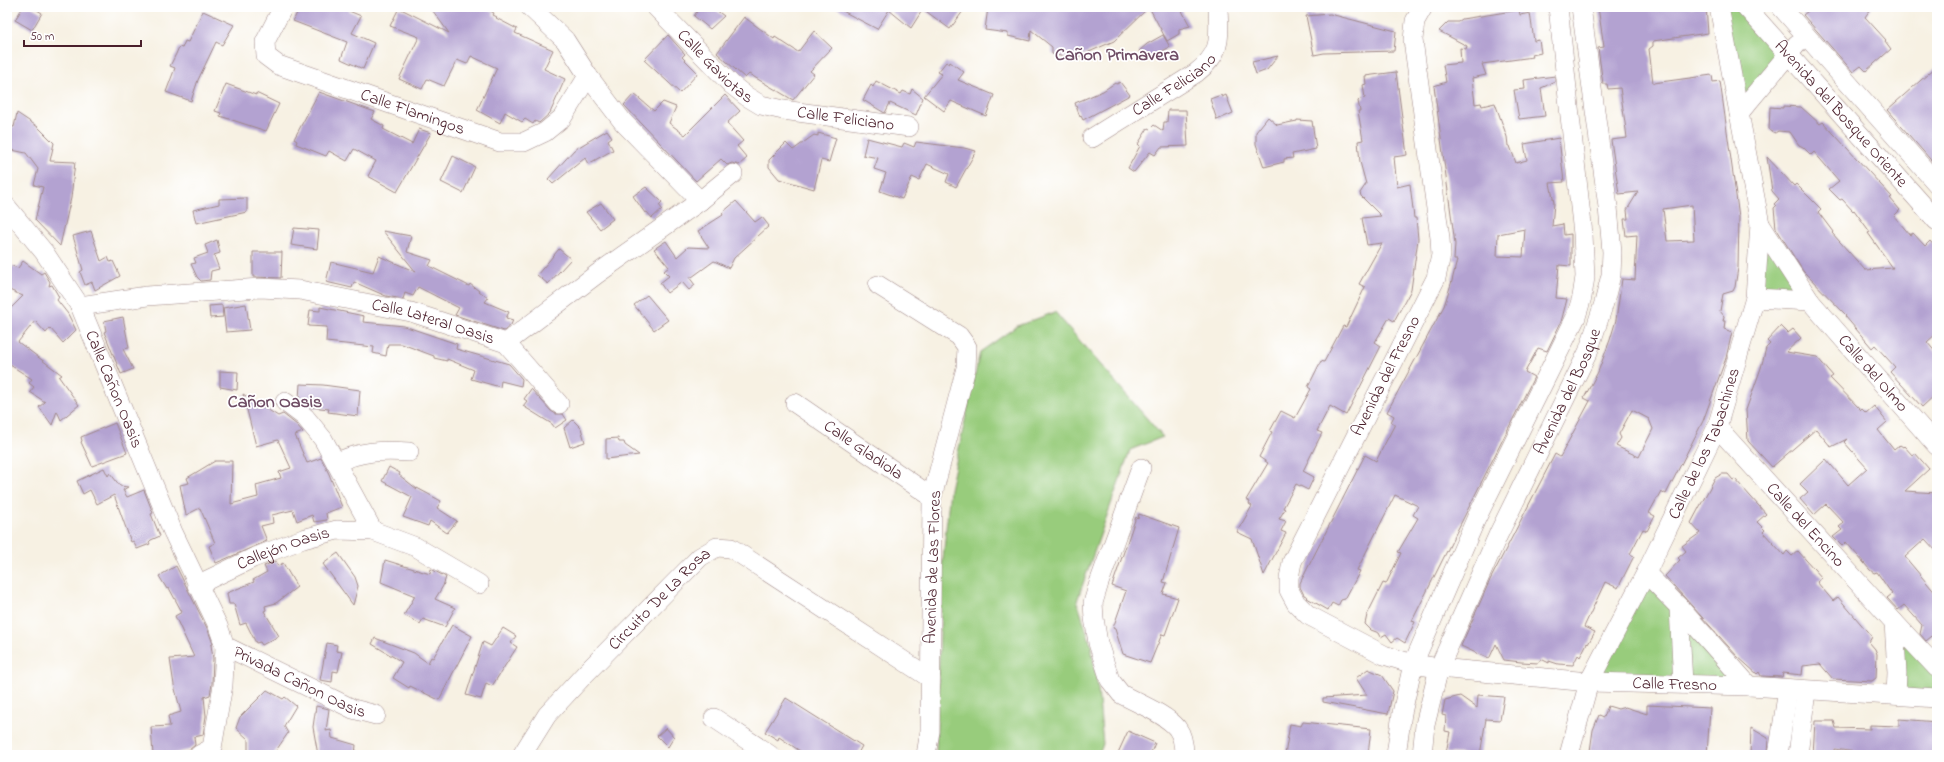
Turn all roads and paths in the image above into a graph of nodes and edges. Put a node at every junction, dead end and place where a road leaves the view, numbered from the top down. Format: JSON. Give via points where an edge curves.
{"nodes":[{"id":1,"x":283,"y":7,"type":"edge"},
{"id":2,"x":530,"y":7,"type":"edge"},
{"id":3,"x":656,"y":7,"type":"edge"},
{"id":4,"x":1218,"y":7,"type":"edge"},
{"id":5,"x":1423,"y":7,"type":"edge"},
{"id":6,"x":1558,"y":7,"type":"edge"},
{"id":7,"x":1581,"y":7,"type":"edge"},
{"id":8,"x":1719,"y":7,"type":"edge"},
{"id":9,"x":1746,"y":7,"type":"edge"},
{"id":10,"x":1781,"y":7,"type":"edge"},
{"id":11,"x":1806,"y":35,"type":"junction"},
{"id":12,"x":1789,"y":54,"type":"junction"},
{"id":13,"x":588,"y":76,"type":"junction"},
{"id":14,"x":783,"y":110,"type":"joint"},
{"id":15,"x":1739,"y":113,"type":"junction"},
{"id":16,"x":909,"y":127,"type":"dead end"},
{"id":17,"x":1092,"y":138,"type":"dead end"},
{"id":18,"x":733,"y":174,"type":"dead end"},
{"id":19,"x":1937,"y":184,"type":"edge"},
{"id":20,"x":700,"y":201,"type":"junction"},
{"id":21,"x":7,"y":207,"type":"edge"},
{"id":22,"x":1937,"y":221,"type":"edge"},
{"id":23,"x":1760,"y":224,"type":"junction"},
{"id":24,"x":878,"y":285,"type":"dead end"},
{"id":25,"x":1755,"y":298,"type":"junction"},
{"id":26,"x":1810,"y":301,"type":"junction"},
{"id":27,"x":80,"y":306,"type":"junction"},
{"id":28,"x":506,"y":342,"type":"junction"},
{"id":29,"x":285,"y":402,"type":"dead end"},
{"id":30,"x":559,"y":404,"type":"dead end"},
{"id":31,"x":794,"y":404,"type":"dead end"},
{"id":32,"x":1717,"y":427,"type":"junction"},
{"id":33,"x":1937,"y":446,"type":"edge"},
{"id":34,"x":409,"y":452,"type":"dead end"},
{"id":35,"x":336,"y":463,"type":"junction"},
{"id":36,"x":1140,"y":468,"type":"dead end"},
{"id":37,"x":932,"y":497,"type":"junction"},
{"id":38,"x":373,"y":531,"type":"junction"},
{"id":39,"x":1646,"y":573,"type":"junction"},
{"id":40,"x":479,"y":584,"type":"dead end"},
{"id":41,"x":197,"y":585,"type":"junction"},
{"id":42,"x":1679,"y":607,"type":"junction"},
{"id":43,"x":1894,"y":622,"type":"junction"},
{"id":44,"x":225,"y":646,"type":"junction"},
{"id":45,"x":1413,"y":664,"type":"junction"},
{"id":46,"x":1439,"y":668,"type":"junction"},
{"id":47,"x":1937,"y":668,"type":"edge"},
{"id":48,"x":930,"y":678,"type":"junction"},
{"id":49,"x":1589,"y":682,"type":"junction"},
{"id":50,"x":1683,"y":684,"type":"junction"},
{"id":51,"x":1749,"y":686,"type":"junction"},
{"id":52,"x":1797,"y":690,"type":"junction"},
{"id":53,"x":1896,"y":695,"type":"junction"},
{"id":54,"x":1937,"y":698,"type":"edge"},
{"id":55,"x":376,"y":715,"type":"dead end"},
{"id":56,"x":714,"y":718,"type":"dead end"},
{"id":57,"x":209,"y":753,"type":"edge"},
{"id":58,"x":522,"y":755,"type":"edge"},
{"id":59,"x":770,"y":755,"type":"edge"},
{"id":60,"x":926,"y":755,"type":"edge"},
{"id":61,"x":1184,"y":755,"type":"edge"},
{"id":62,"x":1396,"y":755,"type":"edge"},
{"id":63,"x":1422,"y":755,"type":"edge"},
{"id":64,"x":1569,"y":755,"type":"edge"},
{"id":65,"x":1778,"y":755,"type":"edge"},
{"id":66,"x":1798,"y":755,"type":"edge"}],
"edges":[{"from":1,"to":13,"type":"street","name":"Calle Flamingos","via":[[264,42],[266,56],[278,66],[500,142],[524,142],[545,132],[562,118]]},
{"from":2,"to":13,"type":"street","via":[[565,40]]},
{"from":3,"to":14,"type":"street","name":"Calle Gaviotas","via":[[732,85],[760,105]]},
{"from":4,"to":17,"type":"street","name":"Calle Feliciano","via":[[1219,39],[1210,62]]},
{"from":5,"to":45,"type":"street","name":"Avenida del Fresno","via":[[1416,21],[1413,40],[1440,238],[1441,255],[1436,278],[1292,562],[1289,578],[1290,590],[1296,603],[1308,615],[1384,655]]},
{"from":6,"to":45,"type":"street","name":"Avenida del Bosque","via":[[1583,234],[1585,277],[1582,297],[1570,329],[1476,519]]},
{"from":7,"to":46,"type":"street","name":"Avenida del Bosque","via":[[1612,252],[1604,303],[1588,352],[1499,533]]},
{"from":8,"to":15,"type":"street","name":"Calle de los Tabachines"},
{"from":9,"to":12,"type":"street","name":"Avenida del Bosque Oriente"},
{"from":10,"to":11,"type":"street","name":"Avenida del Bosque Oriente"},
{"from":11,"to":12,"type":"street"},
{"from":11,"to":19,"type":"street","name":"Avenida del Bosque Oriente"},
{"from":12,"to":15,"type":"street"},
{"from":12,"to":22,"type":"street","name":"Avenida del Bosque Oriente"},
{"from":13,"to":20,"type":"street","via":[[623,122]]},
{"from":14,"to":16,"type":"street","name":"Calle Feliciano"},
{"from":15,"to":23,"type":"street","name":"Calle de los Tabachines"},
{"from":18,"to":20,"type":"street","name":"Calle Lateral Oasis"},
{"from":20,"to":28,"type":"street","name":"Calle Lateral Oasis"},
{"from":21,"to":27,"type":"street","name":"Calle Cañon Oasis","via":[[44,252]]},
{"from":23,"to":25,"type":"street","name":"Calle de los Tabachines"},
{"from":23,"to":26,"type":"street","name":"Calle del Olmo"},
{"from":24,"to":37,"type":"street","name":"Avenida de Las Flores","via":[[960,336],[967,347],[966,368]]},
{"from":25,"to":26,"type":"street"},
{"from":25,"to":32,"type":"street","name":"Calle de los Tabachines"},
{"from":26,"to":33,"type":"street","name":"Calle del Olmo"},
{"from":27,"to":28,"type":"street","name":"Calle Lateral Oasis","via":[[147,296],[260,288],[300,290],[411,312]]},
{"from":27,"to":41,"type":"street","name":"Calle Cañon Oasis"},
{"from":28,"to":30,"type":"street"},
{"from":29,"to":35,"type":"street","via":[[305,417],[323,439]]},
{"from":31,"to":37,"type":"street","name":"Calle Gladiola"},
{"from":32,"to":39,"type":"street","name":"Calle de los Tabachines"},
{"from":32,"to":43,"type":"street","name":"Calle del Encino"},
{"from":34,"to":35,"type":"street","via":[[366,452],[348,456]]},
{"from":35,"to":38,"type":"street"},
{"from":36,"to":61,"type":"street","via":[[1099,583],[1093,603],[1094,618],[1098,643],[1115,688],[1174,725],[1183,743]]},
{"from":37,"to":48,"type":"street","name":"Avenida de Las Flores"},
{"from":38,"to":40,"type":"street","name":"Callejón Oasis","via":[[416,547]]},
{"from":38,"to":41,"type":"street","name":"Callejón Oasis","via":[[337,530],[303,539],[253,558]]},
{"from":39,"to":42,"type":"street"},
{"from":39,"to":49,"type":"street","name":"Calle de los Tabachines"},
{"from":41,"to":44,"type":"street"},
{"from":42,"to":50,"type":"street"},
{"from":42,"to":51,"type":"street"},
{"from":43,"to":47,"type":"street","name":"Calle del Encino"},
{"from":43,"to":53,"type":"street"},
{"from":44,"to":55,"type":"street","name":"Privada Cañon Oasis","via":[[353,709]]},
{"from":44,"to":57,"type":"street","via":[[223,685]]},
{"from":45,"to":46,"type":"street","name":"Calle Fresno"},
{"from":45,"to":62,"type":"street","name":"Avenida del Bosque"},
{"from":46,"to":49,"type":"street","name":"Calle Fresno"},
{"from":46,"to":63,"type":"street","name":"Avenida del Bosque","via":[[1425,725]]},
{"from":48,"to":58,"type":"street","name":"Circuito De La Rosa","via":[[731,548],[717,547],[700,557],[585,674],[547,715]]},
{"from":48,"to":60,"type":"street","name":"Avenida de Las Flores","via":[[930,731]]},
{"from":49,"to":50,"type":"street","name":"Calle Fresno"},
{"from":49,"to":64,"type":"street","name":"Calle de los Tabachines"},
{"from":50,"to":51,"type":"street","name":"Calle Fresno"},
{"from":51,"to":52,"type":"street","name":"Calle Fresno"},
{"from":52,"to":53,"type":"street","name":"Calle Fresno"},
{"from":52,"to":65,"type":"street"},
{"from":52,"to":66,"type":"street"},
{"from":53,"to":54,"type":"street","name":"Calle Fresno"},
{"from":56,"to":59,"type":"street"}]}
